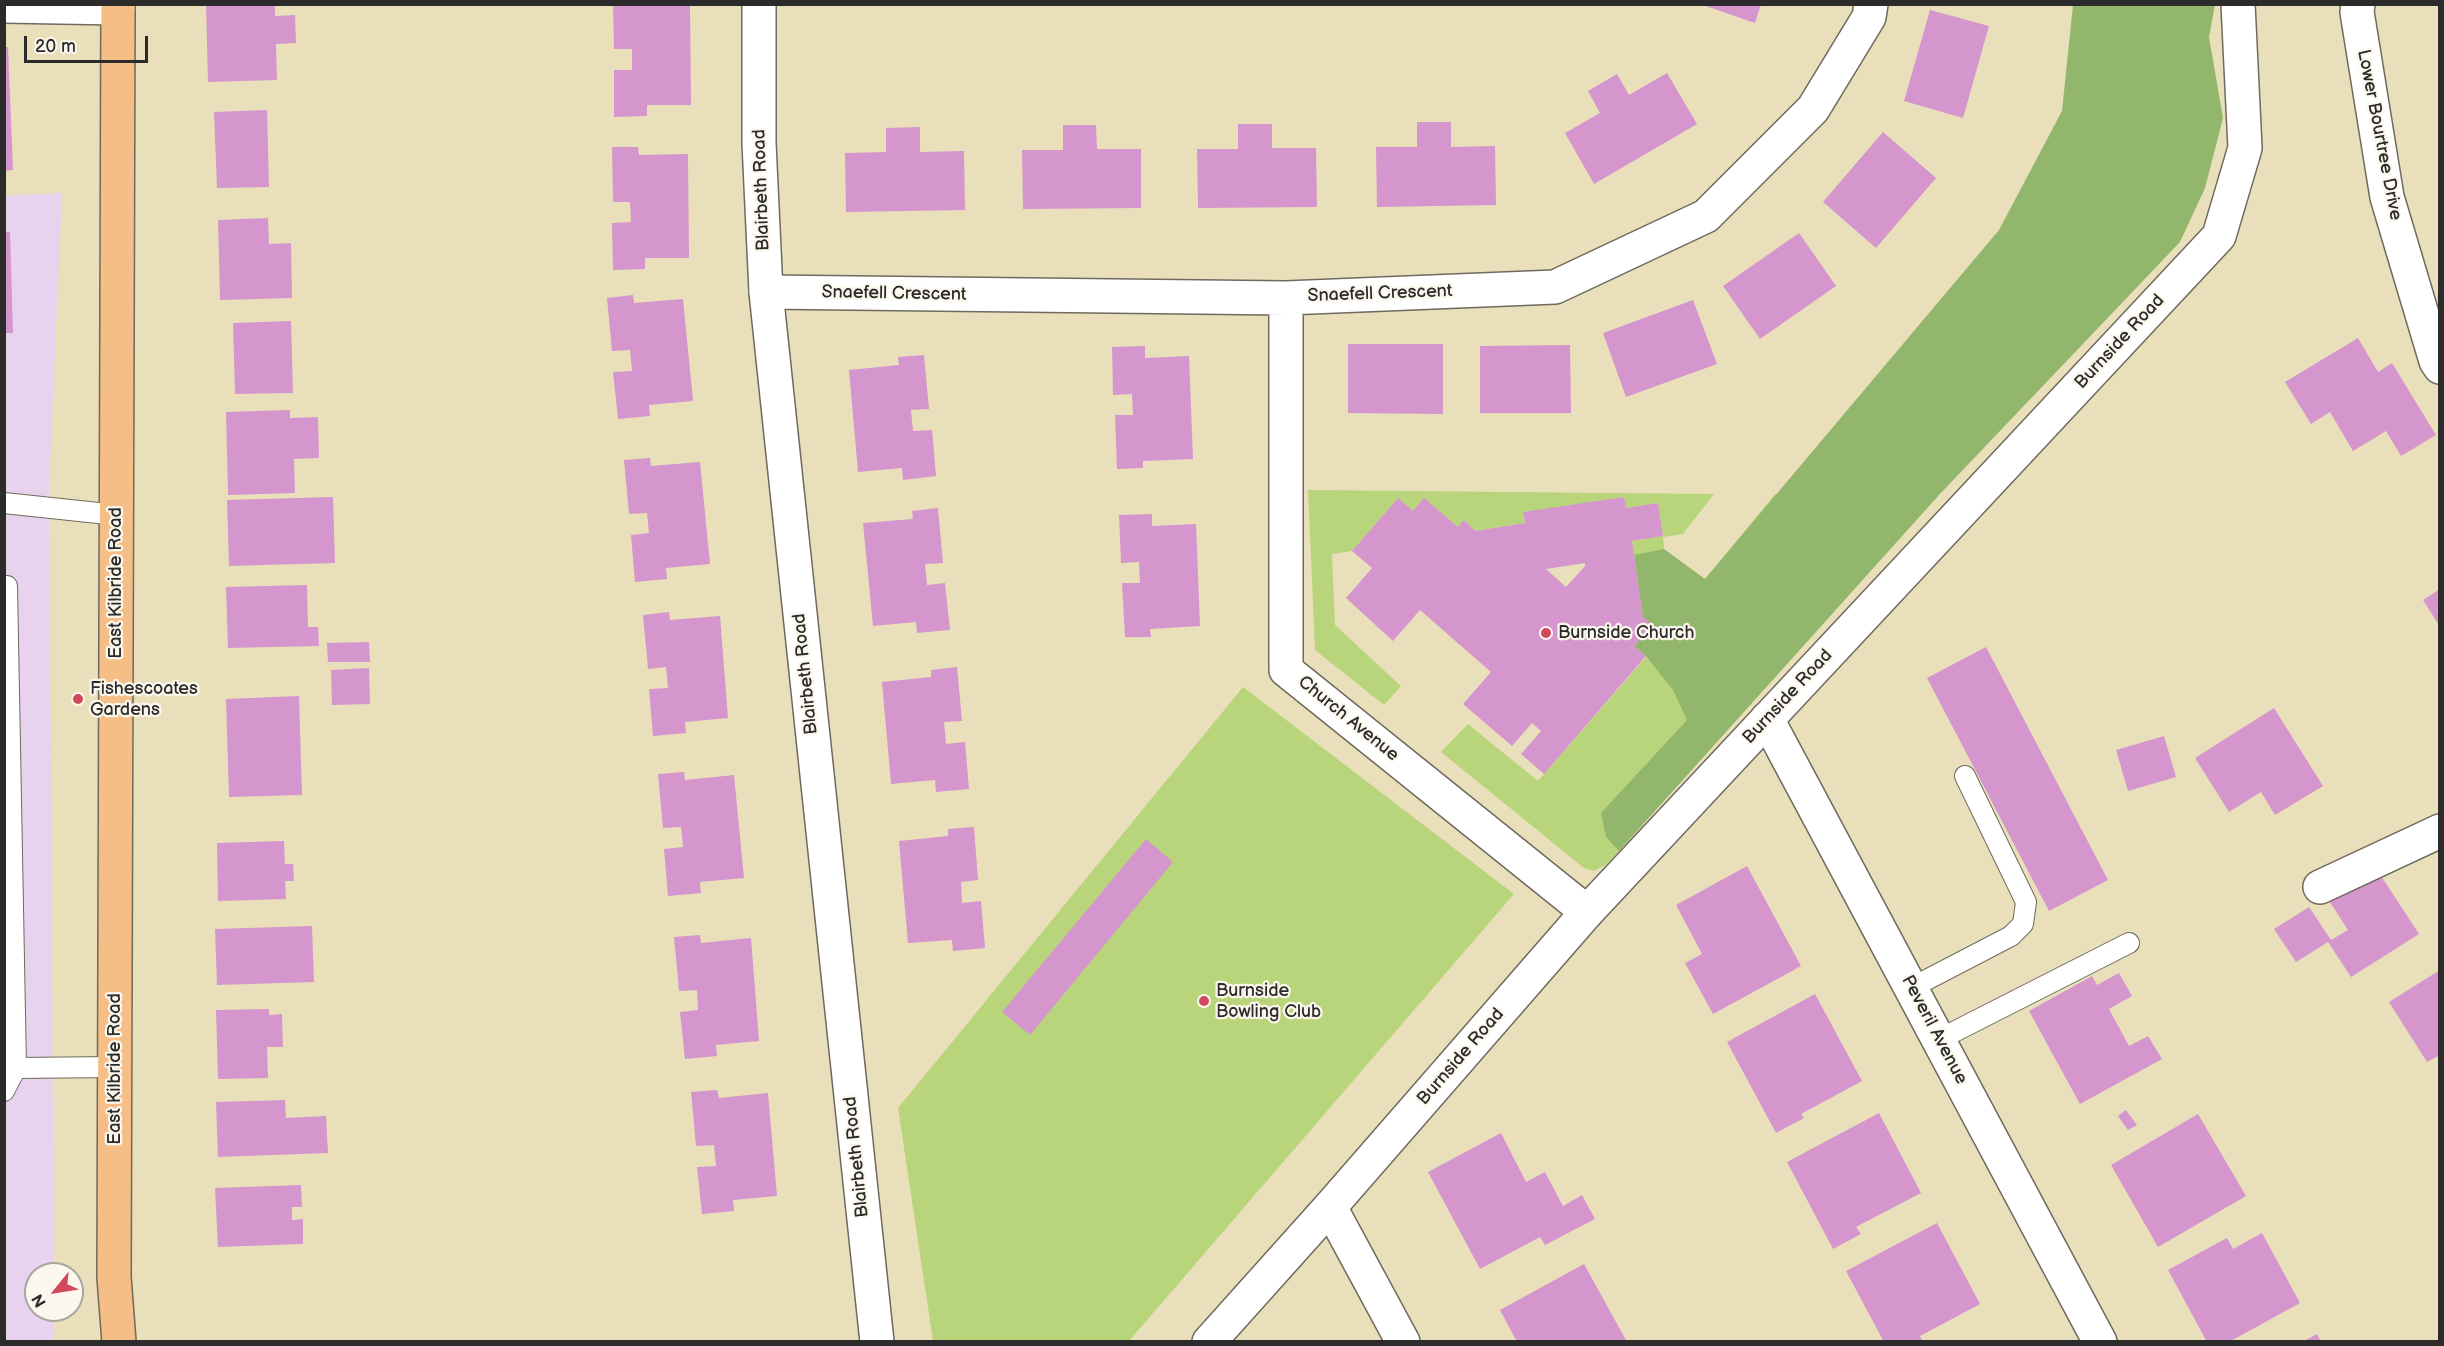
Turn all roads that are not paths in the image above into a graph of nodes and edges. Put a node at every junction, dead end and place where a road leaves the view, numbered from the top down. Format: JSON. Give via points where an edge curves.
{"nodes":[{"id":1,"x":759,"y":4,"type":"edge"},
{"id":2,"x":1871,"y":4,"type":"edge"},
{"id":3,"x":2238,"y":4,"type":"edge"},
{"id":4,"x":2358,"y":4,"type":"edge"},
{"id":5,"x":4,"y":6,"type":"edge"},
{"id":6,"x":118,"y":6,"type":"edge"},
{"id":7,"x":766,"y":292,"type":"junction"},
{"id":8,"x":1286,"y":298,"type":"junction"},
{"id":9,"x":2439,"y":367,"type":"edge"},
{"id":10,"x":4,"y":503,"type":"edge"},
{"id":11,"x":117,"y":515,"type":"junction"},
{"id":12,"x":4,"y":585,"type":"edge"},
{"id":13,"x":1767,"y":719,"type":"junction"},
{"id":14,"x":1965,"y":776,"type":"dead end"},
{"id":15,"x":2439,"y":831,"type":"edge"},
{"id":16,"x":2320,"y":887,"type":"dead end"},
{"id":17,"x":1587,"y":912,"type":"junction"},
{"id":18,"x":2128,"y":943,"type":"dead end"},
{"id":19,"x":1911,"y":988,"type":"junction"},
{"id":20,"x":1938,"y":1040,"type":"junction"},
{"id":21,"x":115,"y":1067,"type":"junction"},
{"id":22,"x":16,"y":1068,"type":"junction"},
{"id":23,"x":4,"y":1091,"type":"edge"},
{"id":24,"x":1330,"y":1207,"type":"junction"},
{"id":25,"x":119,"y":1341,"type":"edge"},
{"id":26,"x":877,"y":1341,"type":"edge"},
{"id":27,"x":1209,"y":1341,"type":"edge"},
{"id":28,"x":1404,"y":1341,"type":"edge"},
{"id":29,"x":2100,"y":1341,"type":"edge"}],
"edges":[{"from":1,"to":7,"type":"street","name":"Blairbeth Road","via":[[759,143]]},
{"from":2,"to":8,"type":"street","name":"Snaefell Crescent","via":[[1869,17],[1813,109],[1706,216],[1554,287]]},
{"from":3,"to":13,"type":"street","name":"Burnside Road","via":[[2245,148],[2219,236]]},
{"from":4,"to":9,"type":"street","name":"Lower Bourtree Drive","via":[[2387,197]]},
{"from":5,"to":6,"type":"street"},
{"from":6,"to":11,"type":"main road","name":"East Kilbride Road"},
{"from":7,"to":8,"type":"street","name":"Snaefell Crescent"},
{"from":7,"to":26,"type":"street","name":"Blairbeth Road"},
{"from":8,"to":17,"type":"street","name":"Church Avenue","via":[[1286,670]]},
{"from":10,"to":11,"type":"lane"},
{"from":11,"to":21,"type":"main road","name":"East Kilbride Road"},
{"from":12,"to":22,"type":"lane","via":[[8,598]]},
{"from":13,"to":17,"type":"street","name":"Burnside Road"},
{"from":13,"to":19,"type":"street","name":"Peveril Avenue"},
{"from":14,"to":19,"type":"lane","via":[[2026,902],[2023,924],[2012,936]]},
{"from":15,"to":16,"type":"street"},
{"from":17,"to":24,"type":"street","name":"Burnside Road"},
{"from":18,"to":20,"type":"lane"},
{"from":19,"to":20,"type":"street","name":"Peveril Avenue"},
{"from":20,"to":29,"type":"street","name":"Peveril Avenue"},
{"from":21,"to":22,"type":"lane"},
{"from":21,"to":25,"type":"main road","name":"East Kilbride Road","via":[[114,1277]]},
{"from":22,"to":23,"type":"lane"},
{"from":24,"to":27,"type":"street","name":"Burnside Road"},
{"from":24,"to":28,"type":"street"}]}
